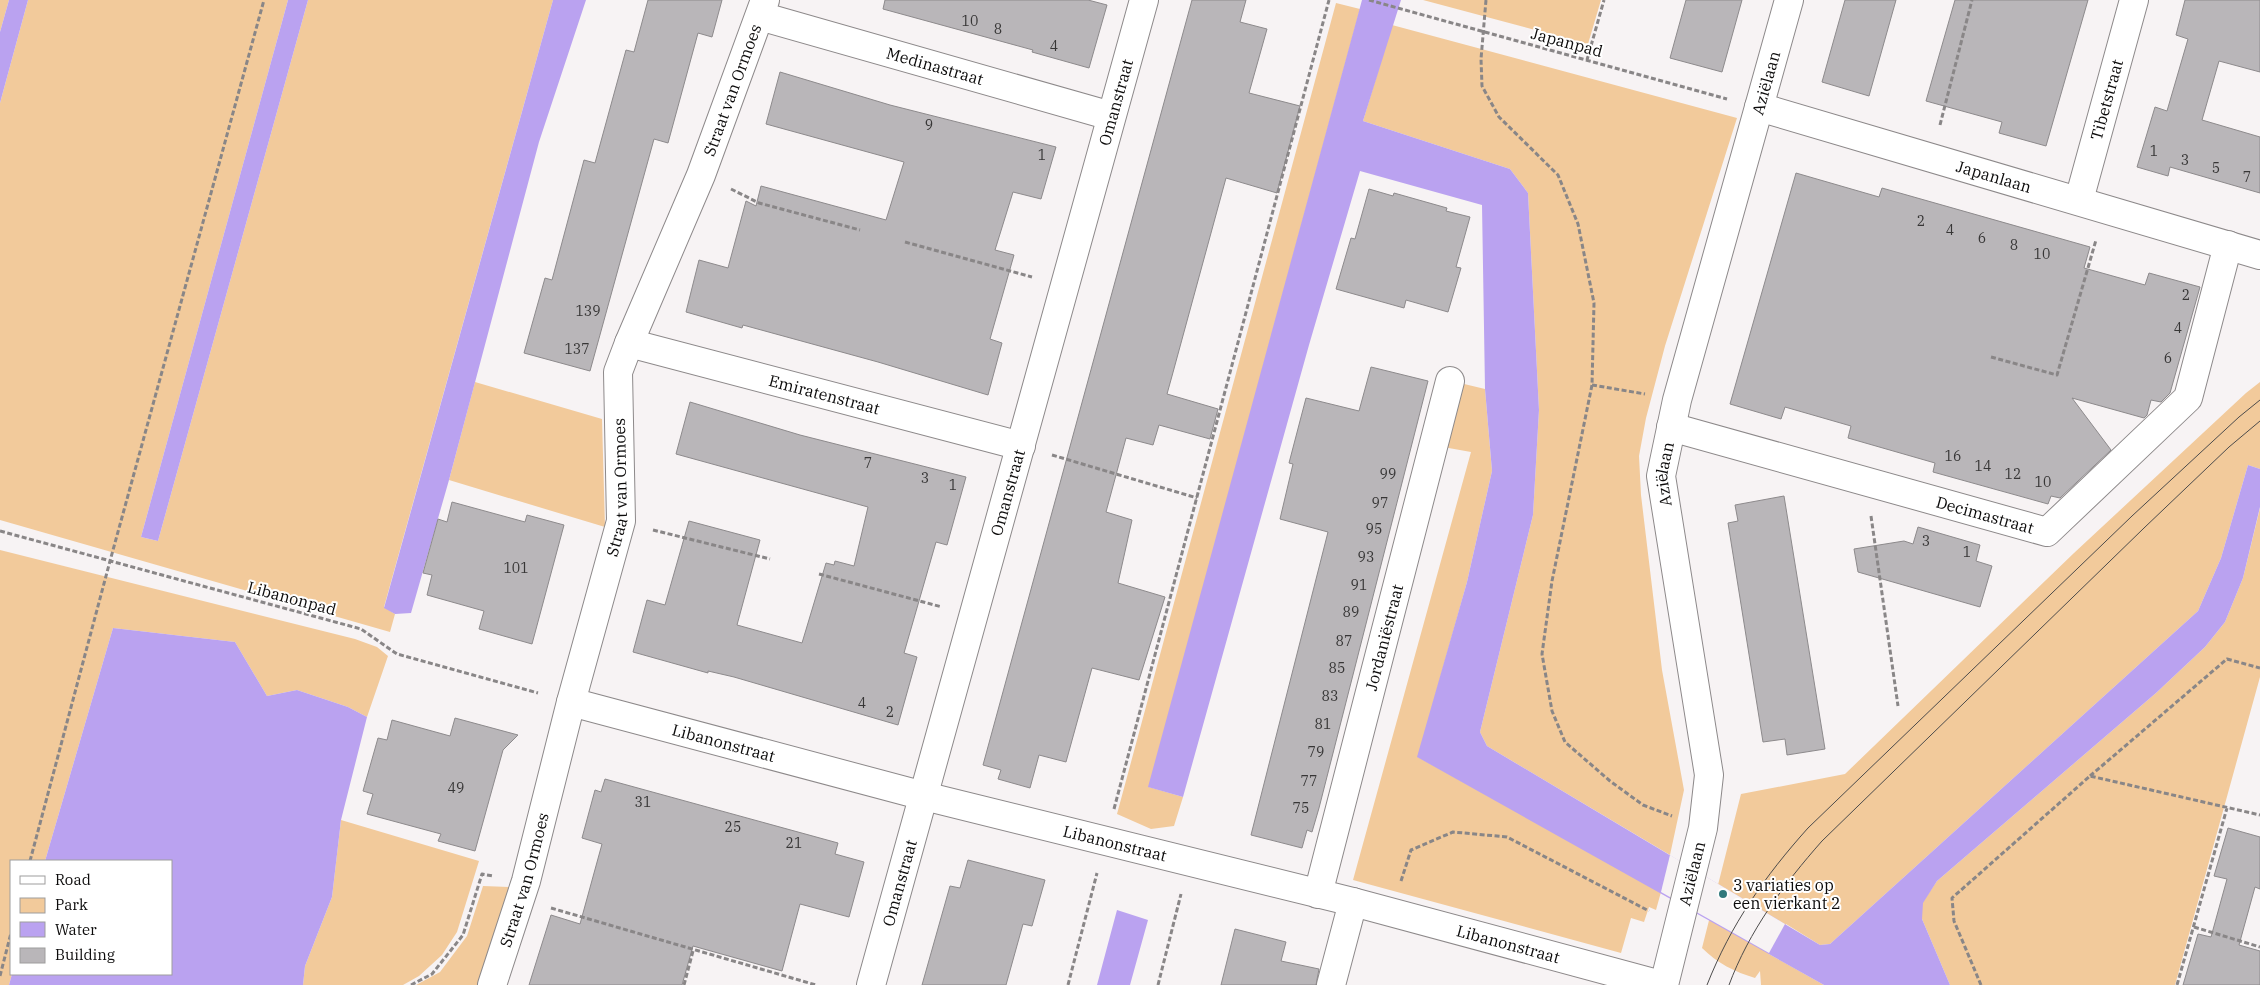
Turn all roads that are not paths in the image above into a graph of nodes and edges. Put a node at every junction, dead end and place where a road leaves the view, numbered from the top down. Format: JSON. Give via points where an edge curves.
{"nodes":[{"id":1,"x":1144,"y":0,"type":"edge"},
{"id":2,"x":1789,"y":0,"type":"edge"},
{"id":3,"x":2134,"y":0,"type":"edge"},
{"id":4,"x":762,"y":8,"type":"edge"},
{"id":5,"x":1759,"y":107,"type":"junction"},
{"id":6,"x":1111,"y":116,"type":"junction"},
{"id":7,"x":2079,"y":200,"type":"junction"},
{"id":8,"x":2228,"y":245,"type":"junction"},
{"id":9,"x":2260,"y":255,"type":"edge"},
{"id":10,"x":629,"y":343,"type":"junction"},
{"id":11,"x":1450,"y":381,"type":"dead end"},
{"id":12,"x":1671,"y":427,"type":"junction"},
{"id":13,"x":1021,"y":446,"type":"junction"},
{"id":14,"x":570,"y":702,"type":"junction"},
{"id":15,"x":924,"y":796,"type":"junction"},
{"id":16,"x":1318,"y":894,"type":"junction"},
{"id":17,"x":1353,"y":902,"type":"junction"},
{"id":18,"x":492,"y":985,"type":"edge"},
{"id":19,"x":871,"y":985,"type":"edge"},
{"id":20,"x":1330,"y":985,"type":"edge"},
{"id":21,"x":1663,"y":985,"type":"edge"}],
"edges":[{"from":1,"to":6,"type":"street","name":"Omanstraat"},
{"from":2,"to":5,"type":"street","name":"Aziëlaan"},
{"from":3,"to":7,"type":"street","name":"Tibetstraat"},
{"from":4,"to":6,"type":"street","name":"Medinastraat"},
{"from":4,"to":10,"type":"street","name":"Straat van Ormoes","via":[[701,175]]},
{"from":5,"to":7,"type":"street","name":"Japanlaan"},
{"from":5,"to":12,"type":"street","name":"Aziëlaan"},
{"from":6,"to":13,"type":"street","name":"Omanstraat"},
{"from":7,"to":8,"type":"street","name":"Japanlaan"},
{"from":8,"to":9,"type":"street","name":"Japanlaan"},
{"from":8,"to":12,"type":"street","name":"Decimastraat","via":[[2188,398],[2047,532]]},
{"from":10,"to":13,"type":"street","name":"Emiratenstraat"},
{"from":10,"to":14,"type":"street","name":"Straat van Ormoes","via":[[618,372],[621,521]]},
{"from":11,"to":16,"type":"street","name":"Jordaniëstraat"},
{"from":12,"to":21,"type":"street","name":"Aziëlaan","via":[[1661,476],[1709,775],[1703,828]]},
{"from":13,"to":15,"type":"street","name":"Omanstraat"},
{"from":14,"to":15,"type":"street","name":"Libanonstraat"},
{"from":14,"to":18,"type":"street","name":"Straat van Ormoes","via":[[523,890]]},
{"from":15,"to":16,"type":"street","name":"Libanonstraat"},
{"from":15,"to":19,"type":"street","name":"Omanstraat"},
{"from":16,"to":17,"type":"street","name":"Libanonstraat"},
{"from":17,"to":20,"type":"street"},
{"from":17,"to":21,"type":"street","name":"Libanonstraat"}]}
